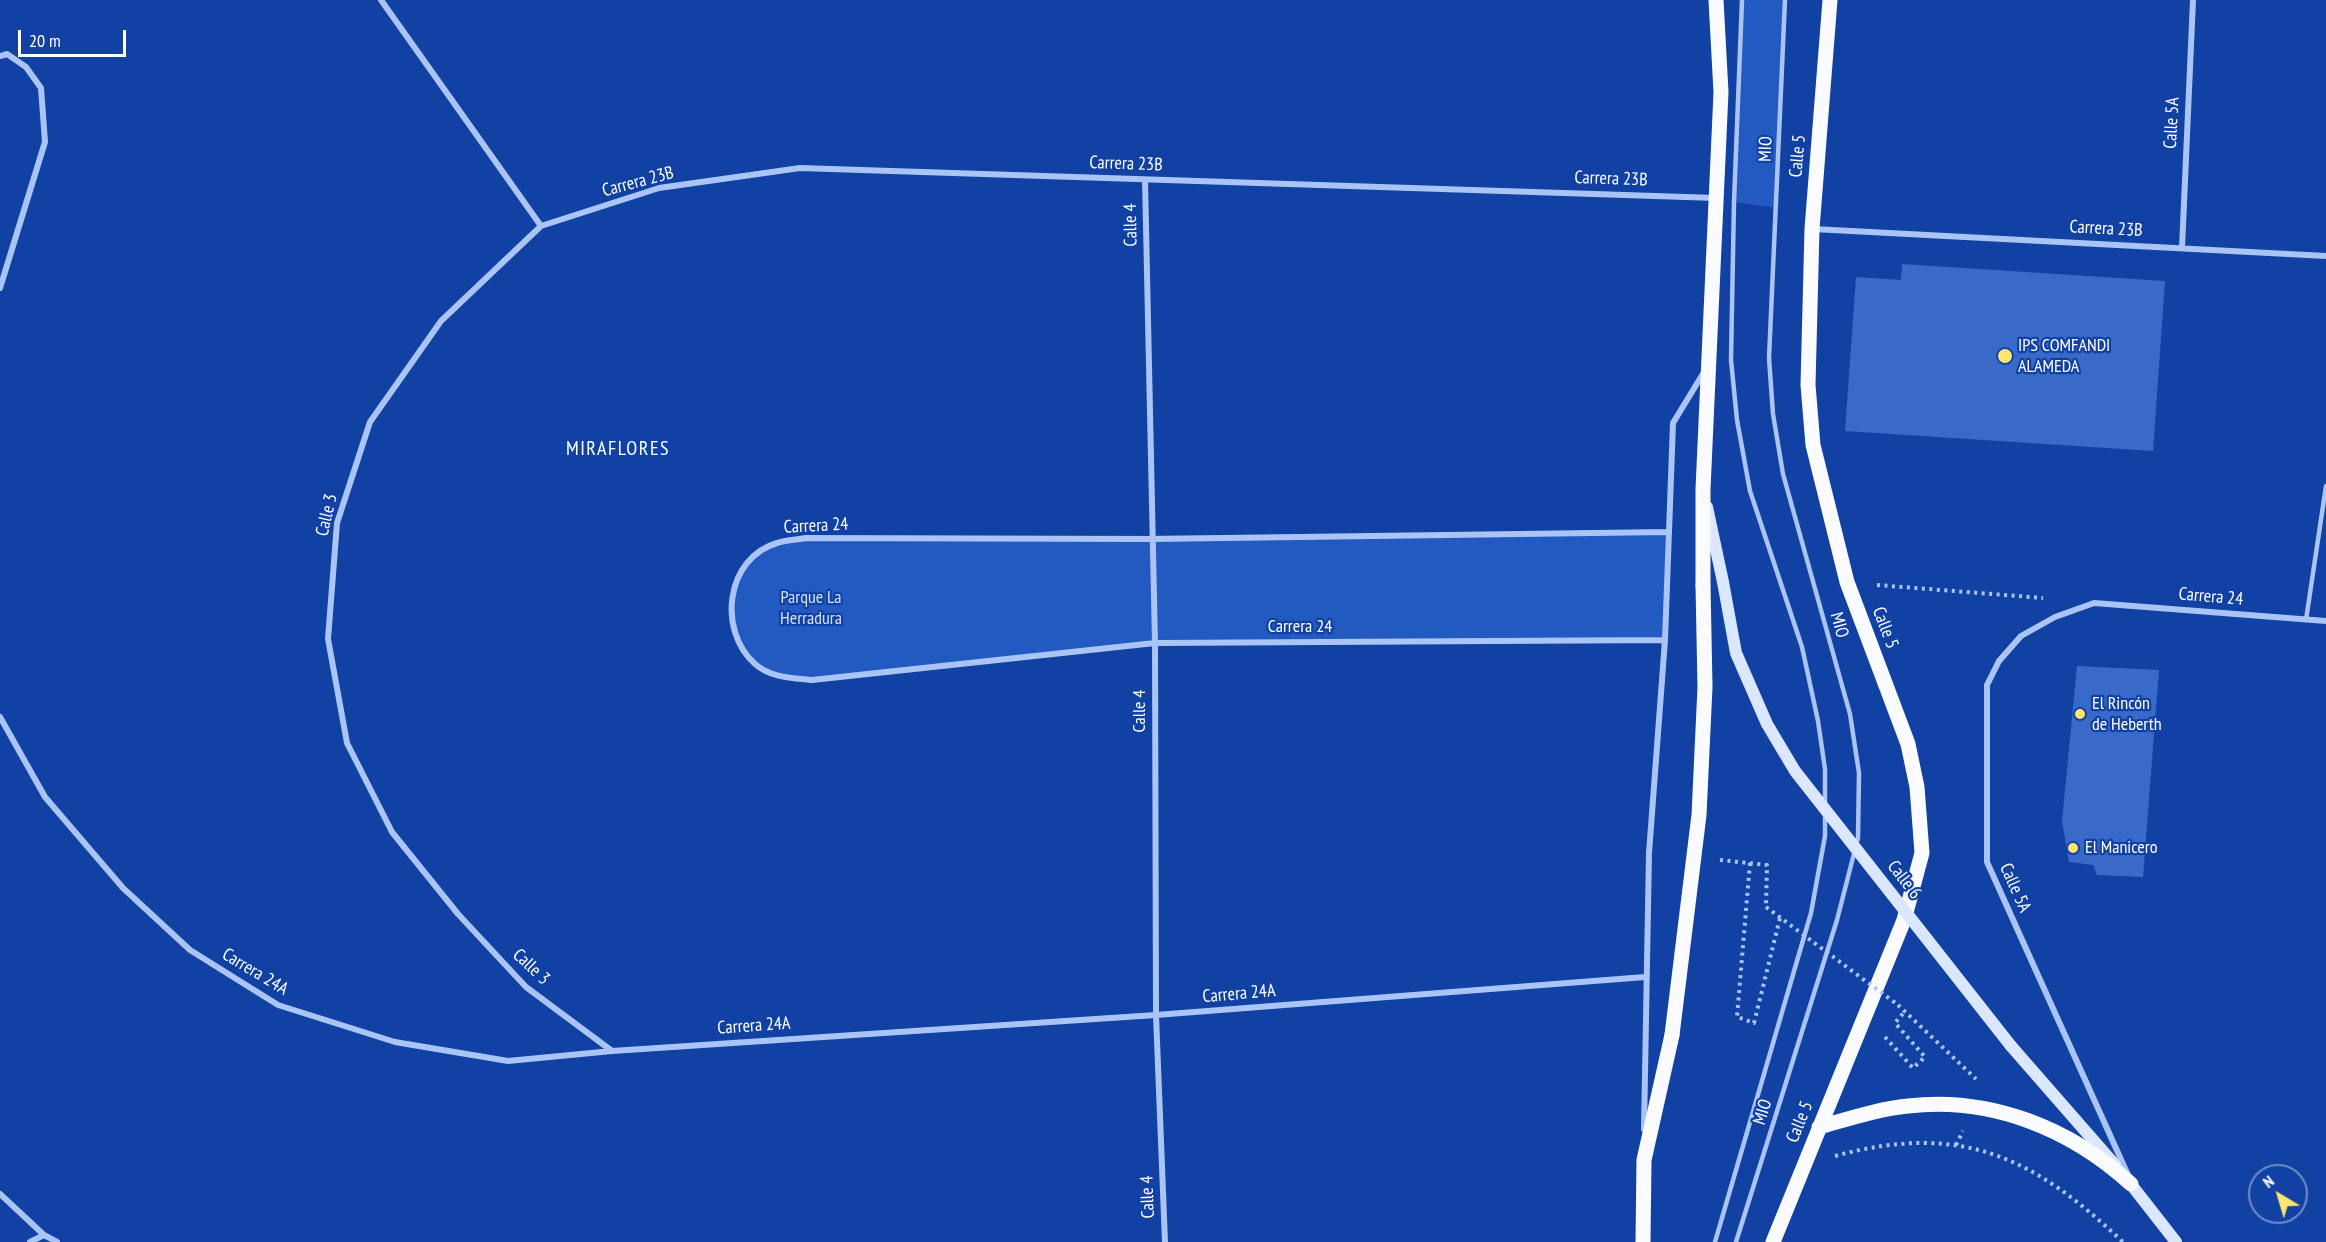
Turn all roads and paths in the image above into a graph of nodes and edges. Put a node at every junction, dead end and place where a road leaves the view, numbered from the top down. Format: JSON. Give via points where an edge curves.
{"nodes":[{"id":1,"x":381,"y":0,"type":"edge"},
{"id":2,"x":1716,"y":0,"type":"edge"},
{"id":3,"x":1742,"y":0,"type":"edge"},
{"id":4,"x":1785,"y":0,"type":"edge"},
{"id":5,"x":1830,"y":0,"type":"edge"},
{"id":6,"x":2193,"y":0,"type":"edge"},
{"id":7,"x":0,"y":56,"type":"edge"},
{"id":8,"x":1145,"y":180,"type":"junction"},
{"id":9,"x":1716,"y":198,"type":"junction"},
{"id":10,"x":541,"y":226,"type":"junction"},
{"id":11,"x":1812,"y":229,"type":"junction"},
{"id":12,"x":2182,"y":248,"type":"junction"},
{"id":13,"x":2326,"y":256,"type":"edge"},
{"id":14,"x":0,"y":288,"type":"edge"},
{"id":15,"x":1709,"y":364,"type":"junction"},
{"id":16,"x":2326,"y":486,"type":"edge"},
{"id":17,"x":1703,"y":489,"type":"junction"},
{"id":18,"x":1667,"y":532,"type":"junction"},
{"id":19,"x":1151,"y":539,"type":"junction"},
{"id":20,"x":1847,"y":582,"type":"junction"},
{"id":21,"x":2046,"y":598,"type":"dead end"},
{"id":22,"x":2094,"y":603,"type":"joint"},
{"id":23,"x":2306,"y":620,"type":"junction"},
{"id":24,"x":2326,"y":621,"type":"edge"},
{"id":25,"x":1665,"y":640,"type":"junction"},
{"id":26,"x":1155,"y":643,"type":"junction"},
{"id":27,"x":0,"y":717,"type":"edge"},
{"id":28,"x":1750,"y":863,"type":"dead end"},
{"id":29,"x":1767,"y":865,"type":"dead end"},
{"id":30,"x":1780,"y":918,"type":"junction"},
{"id":31,"x":1645,"y":977,"type":"junction"},
{"id":32,"x":1905,"y":1011,"type":"junction"},
{"id":33,"x":1156,"y":1015,"type":"junction"},
{"id":34,"x":1877,"y":1028,"type":"dead end"},
{"id":35,"x":612,"y":1051,"type":"junction"},
{"id":36,"x":1982,"y":1085,"type":"dead end"},
{"id":37,"x":1819,"y":1128,"type":"junction"},
{"id":38,"x":1824,"y":1159,"type":"dead end"},
{"id":39,"x":1644,"y":1160,"type":"junction"},
{"id":40,"x":2131,"y":1184,"type":"junction"},
{"id":41,"x":0,"y":1194,"type":"edge"},
{"id":42,"x":44,"y":1235,"type":"junction"},
{"id":43,"x":30,"y":1242,"type":"edge"},
{"id":44,"x":57,"y":1242,"type":"edge"},
{"id":45,"x":1165,"y":1242,"type":"edge"},
{"id":46,"x":1643,"y":1242,"type":"edge"},
{"id":47,"x":1715,"y":1242,"type":"edge"},
{"id":48,"x":1736,"y":1242,"type":"edge"},
{"id":49,"x":1773,"y":1242,"type":"edge"},
{"id":50,"x":2123,"y":1242,"type":"edge"},
{"id":51,"x":2176,"y":1242,"type":"edge"}],
"edges":[{"from":1,"to":10,"type":"street"},
{"from":2,"to":9,"type":"main road","via":[[1721,92]]},
{"from":3,"to":47,"type":"lane","name":"MIO","via":[[1731,360],[1750,491],[1802,647],[1818,720],[1825,769],[1825,836],[1811,914]]},
{"from":4,"to":48,"type":"lane","name":"MIO","via":[[1769,358],[1773,414],[1783,474],[1850,714],[1858,773],[1858,838],[1837,920]]},
{"from":5,"to":11,"type":"main road","name":"Calle 5"},
{"from":6,"to":12,"type":"street","name":"Calle 5A"},
{"from":7,"to":14,"type":"street","via":[[7,54],[26,67],[41,88],[45,142]]},
{"from":8,"to":9,"type":"street","name":"Carrera 23B"},
{"from":8,"to":10,"type":"street","name":"Carrera 23B","via":[[800,168],[659,188]]},
{"from":8,"to":19,"type":"street","name":"Calle 4"},
{"from":9,"to":15,"type":"main road"},
{"from":10,"to":35,"type":"street","name":"Calle 3","via":[[441,321],[370,422],[337,523],[328,639],[347,743],[392,832],[458,914],[526,987]]},
{"from":11,"to":12,"type":"street","name":"Carrera 23B"},
{"from":11,"to":20,"type":"main road","name":"Calle 5","via":[[1808,385],[1813,445]]},
{"from":12,"to":13,"type":"street","name":"Carrera 23B"},
{"from":15,"to":17,"type":"main road"},
{"from":15,"to":18,"type":"street","via":[[1673,423]]},
{"from":16,"to":23,"type":"lane"},
{"from":17,"to":39,"type":"main road","bridge":true,"via":[[1705,687],[1699,815],[1672,1035]]},
{"from":17,"to":40,"type":"main road","name":"Calle 6","bridge":true,"via":[[1736,653],[1767,724],[1795,771],[2011,1046]]},
{"from":18,"to":19,"type":"street","name":"Carrera 24"},
{"from":18,"to":25,"type":"street"},
{"from":19,"to":26,"type":"street","name":"Calle 4"},
{"from":19,"to":26,"type":"street","name":"Carrera 24","via":[[805,538],[776,543],[751,559],[734,584],[730,613],[737,641],[755,664],[782,678],[812,680]]},
{"from":20,"to":21,"type":"path"},
{"from":20,"to":37,"type":"main road","name":"Calle 5","via":[[1908,744],[1917,788],[1922,853],[1904,920]]},
{"from":22,"to":23,"type":"street","name":"Carrera 24"},
{"from":22,"to":40,"type":"street","name":"Calle 5A","via":[[2021,636],[1999,661],[1988,685],[1987,862]]},
{"from":23,"to":24,"type":"street","name":"Carrera 24"},
{"from":25,"to":26,"type":"street","name":"Carrera 24"},
{"from":25,"to":31,"type":"street","via":[[1649,853]]},
{"from":26,"to":33,"type":"street","name":"Calle 4"},
{"from":27,"to":35,"type":"street","name":"Carrera 24A","via":[[45,797],[123,888],[190,950],[278,1005],[395,1042],[508,1061]]},
{"from":28,"to":30,"type":"path","via":[[1737,1017],[1754,1023]]},
{"from":29,"to":30,"type":"path","bridge":true,"via":[[1766,907]]},
{"from":30,"to":32,"type":"path","bridge":true},
{"from":31,"to":33,"type":"street","name":"Carrera 24A"},
{"from":31,"to":39,"type":"street"},
{"from":32,"to":34,"type":"path","via":[[1895,1023],[1925,1057],[1913,1068]]},
{"from":32,"to":36,"type":"path"},
{"from":33,"to":35,"type":"street","name":"Carrera 24A"},
{"from":33,"to":45,"type":"street","name":"Calle 4"},
{"from":37,"to":40,"type":"main road","via":[[1910,1106],[1958,1105],[1996,1111],[2038,1124],[2078,1143]]},
{"from":37,"to":49,"type":"main road","name":"Calle 5"},
{"from":38,"to":50,"type":"path","via":[[1870,1146],[1915,1142],[1956,1145],[1996,1155],[2055,1184]]},
{"from":39,"to":46,"type":"main road"},
{"from":40,"to":51,"type":"main road","name":"Calle 6"},
{"from":41,"to":42,"type":"street"},
{"from":42,"to":43,"type":"street"},
{"from":42,"to":44,"type":"street"}]}
